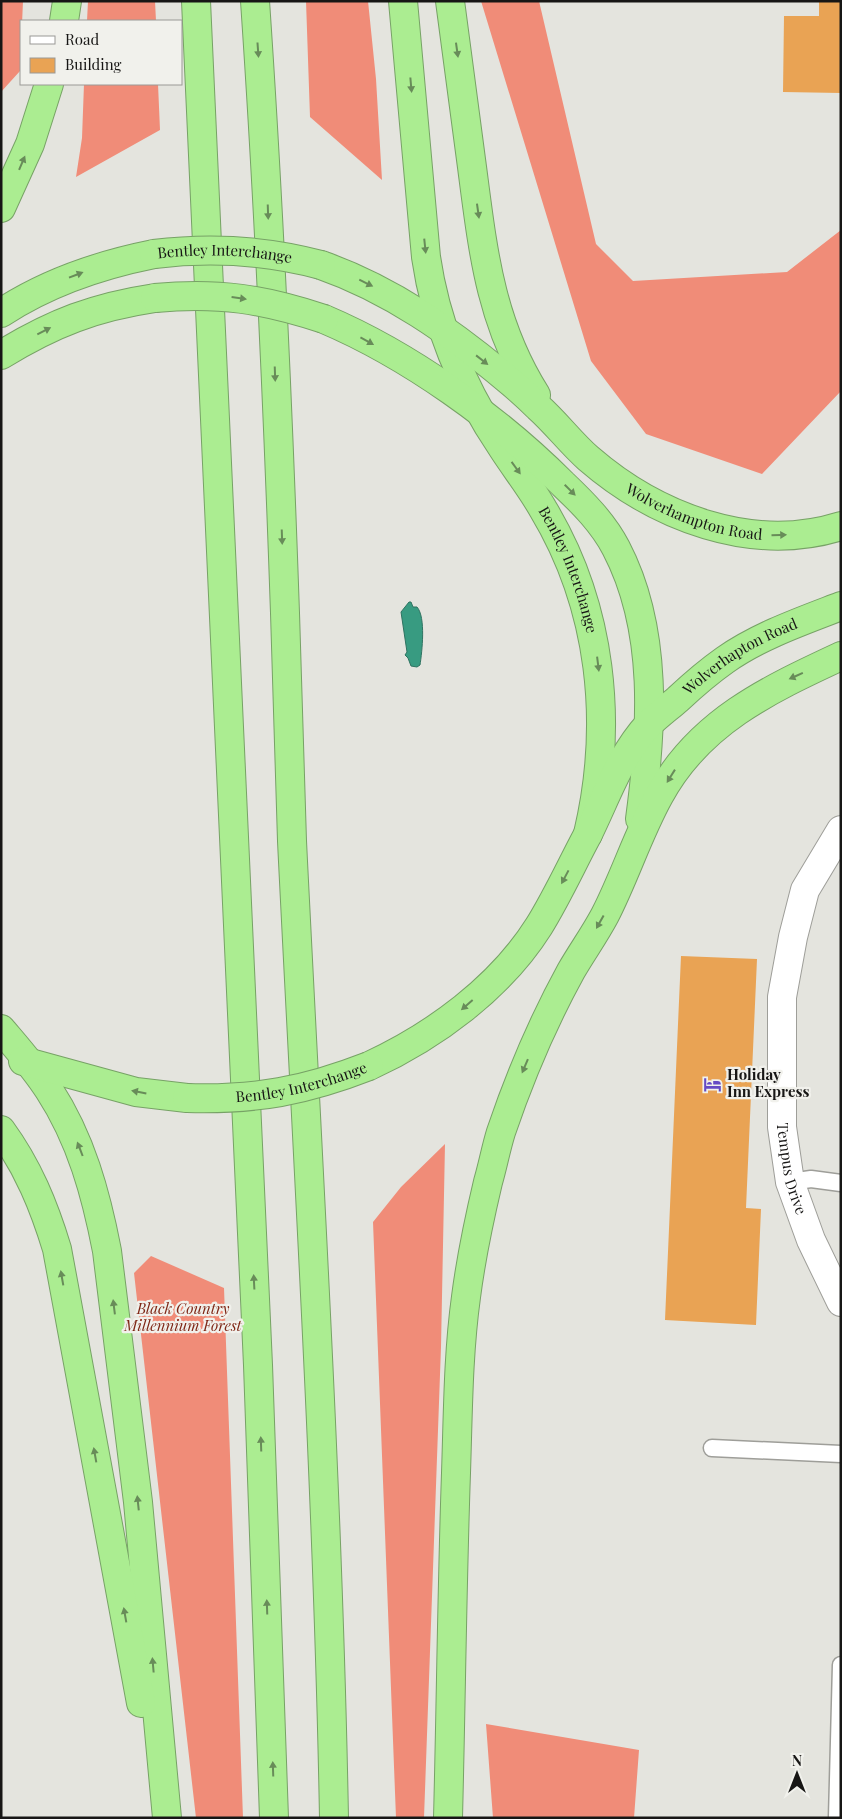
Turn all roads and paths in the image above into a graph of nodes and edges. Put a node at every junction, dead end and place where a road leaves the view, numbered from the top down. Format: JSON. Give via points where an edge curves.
{"nodes":[{"id":1,"x":67,"y":1,"type":"edge"},
{"id":2,"x":196,"y":1,"type":"edge"},
{"id":3,"x":255,"y":1,"type":"edge"},
{"id":4,"x":403,"y":1,"type":"edge"},
{"id":5,"x":450,"y":1,"type":"edge"},
{"id":6,"x":64,"y":20,"type":"edge"},
{"id":7,"x":48,"y":85,"type":"edge"},
{"id":8,"x":1,"y":208,"type":"edge"},
{"id":9,"x":1,"y":313,"type":"edge"},
{"id":10,"x":443,"y":330,"type":"junction"},
{"id":11,"x":1,"y":356,"type":"edge"},
{"id":12,"x":480,"y":412,"type":"junction"},
{"id":13,"x":567,"y":437,"type":"junction"},
{"id":14,"x":841,"y":526,"type":"edge"},
{"id":15,"x":841,"y":606,"type":"edge"},
{"id":16,"x":841,"y":656,"type":"edge"},
{"id":17,"x":649,"y":724,"type":"junction"},
{"id":18,"x":841,"y":830,"type":"edge"},
{"id":19,"x":588,"y":834,"type":"junction"},
{"id":20,"x":638,"y":840,"type":"junction"},
{"id":21,"x":1,"y":1029,"type":"edge"},
{"id":22,"x":13,"y":1057,"type":"edge"},
{"id":23,"x":1,"y":1130,"type":"edge"},
{"id":24,"x":790,"y":1182,"type":"junction"},
{"id":25,"x":841,"y":1183,"type":"edge"},
{"id":26,"x":841,"y":1302,"type":"edge"},
{"id":27,"x":712,"y":1448,"type":"dead end"},
{"id":28,"x":841,"y":1454,"type":"edge"},
{"id":29,"x":841,"y":1665,"type":"edge"},
{"id":30,"x":162,"y":1818,"type":"edge"},
{"id":31,"x":167,"y":1818,"type":"edge"},
{"id":32,"x":274,"y":1818,"type":"edge"},
{"id":33,"x":334,"y":1818,"type":"edge"},
{"id":34,"x":448,"y":1818,"type":"edge"},
{"id":35,"x":837,"y":1818,"type":"edge"}],
"edges":[{"from":1,"to":6,"type":"highway"},
{"from":32,"to":2,"type":"highway","one_way":true,"via":[[258,1365]]},
{"from":3,"to":33,"type":"highway","one_way":true,"via":[[266,160],[292,838],[330,1641]]},
{"from":4,"to":10,"type":"highway","one_way":true,"via":[[426,257]]},
{"from":5,"to":13,"type":"highway","one_way":true,"via":[[480,230],[495,304],[521,369]]},
{"from":8,"to":7,"type":"highway","one_way":true,"via":[[30,144]]},
{"from":9,"to":10,"type":"highway","name":"Bentley Interchange","one_way":true,"bridge":true,"via":[[72,277],[125,260],[178,251],[237,250],[280,255],[356,278],[381,290]]},
{"from":10,"to":12,"type":"highway","name":"Bentley Interchange"},
{"from":10,"to":13,"type":"highway","name":"Bentley Interchange","one_way":true,"via":[[506,378]]},
{"from":11,"to":12,"type":"highway","one_way":true,"bridge":true,"via":[[56,325],[91,311],[155,298],[225,296],[256,300],[324,319],[387,351]]},
{"from":12,"to":17,"type":"highway","one_way":true,"via":[[573,493],[616,547],[642,624]]},
{"from":12,"to":19,"type":"highway","name":"Bentley Interchange","one_way":true,"via":[[555,530],[587,609],[599,673],[602,729],[596,794]]},
{"from":13,"to":14,"type":"highway","name":"Wolverhampton Road","one_way":true,"via":[[634,492],[656,505],[701,523],[752,535],[814,532]]},
{"from":15,"to":17,"type":"highway","name":"Wolverhapton Road","via":[[754,643],[726,659]]},
{"from":16,"to":20,"type":"highway","one_way":true,"via":[[768,690],[703,739],[678,765]]},
{"from":17,"to":19,"type":"highway","name":"Bentley Interchange","via":[[615,775]]},
{"from":17,"to":20,"type":"highway"},
{"from":18,"to":24,"type":"street","name":"Tempus Drive","via":[[805,890],[782,997],[782,1127]]},
{"from":19,"to":22,"type":"highway","name":"Bentley Interchange","one_way":true,"bridge":true,"via":[[539,926],[497,978],[434,1031],[369,1066],[287,1092],[238,1098],[187,1098],[136,1092]]},
{"from":20,"to":34,"type":"highway","one_way":true,"via":[[619,888],[573,968],[523,1072],[500,1135],[473,1254],[462,1344]]},
{"from":21,"to":22,"type":"highway"},
{"from":31,"to":22,"type":"highway","one_way":true,"via":[[138,1502],[100,1216],[85,1162],[72,1131],[49,1090]]},
{"from":30,"to":23,"type":"highway","one_way":true,"via":[[57,1249],[42,1202]]},
{"from":24,"to":25,"type":"lane","via":[[811,1179]]},
{"from":24,"to":26,"type":"street","name":"Tempus Drive","via":[[811,1240]]},
{"from":27,"to":28,"type":"lane"},
{"from":29,"to":35,"type":"lane"}]}
